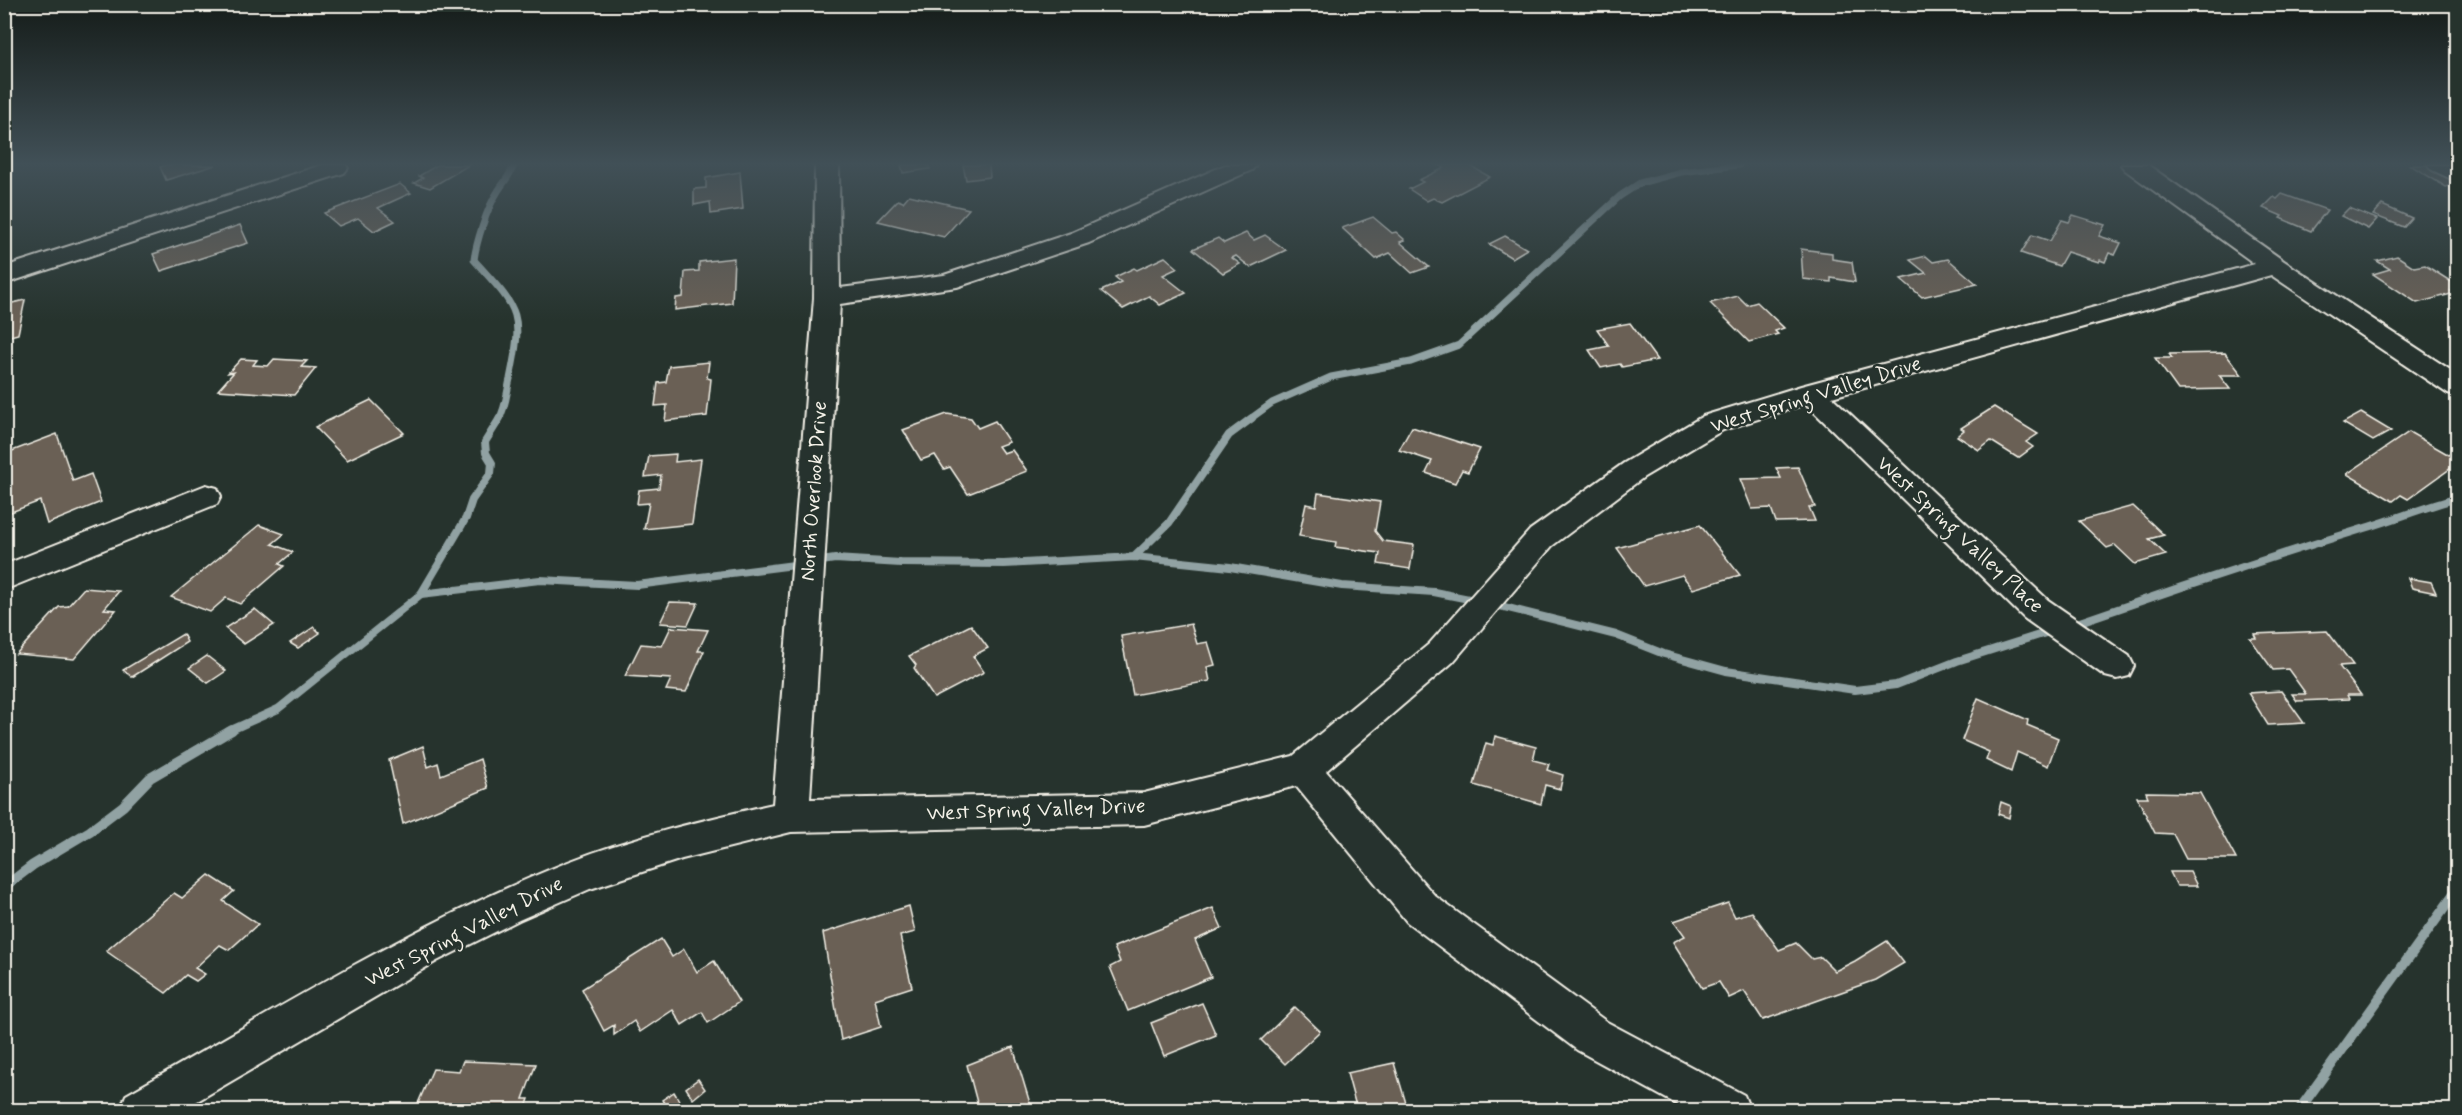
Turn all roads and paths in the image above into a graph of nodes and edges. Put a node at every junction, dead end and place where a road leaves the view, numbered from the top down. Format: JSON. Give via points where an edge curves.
{"nodes":[{"id":1,"x":185,"y":217,"type":"edge"},
{"id":2,"x":827,"y":217,"type":"edge"},
{"id":3,"x":1125,"y":217,"type":"edge"},
{"id":4,"x":2206,"y":217,"type":"edge"},
{"id":5,"x":2275,"y":266,"type":"junction"},
{"id":6,"x":4,"y":276,"type":"edge"},
{"id":7,"x":827,"y":298,"type":"junction"},
{"id":8,"x":2457,"y":388,"type":"edge"},
{"id":9,"x":1811,"y":393,"type":"junction"},
{"id":10,"x":206,"y":496,"type":"dead end"},
{"id":11,"x":4,"y":578,"type":"edge"},
{"id":12,"x":2117,"y":666,"type":"dead end"},
{"id":13,"x":1303,"y":769,"type":"junction"},
{"id":14,"x":791,"y":816,"type":"junction"},
{"id":15,"x":141,"y":1110,"type":"edge"},
{"id":16,"x":1729,"y":1110,"type":"edge"}],
"edges":[{"from":1,"to":6,"type":"street"},
{"from":2,"to":7,"type":"street","name":"North Overlook Drive"},
{"from":3,"to":7,"type":"street","via":[[1080,237],[948,282]]},
{"from":4,"to":5,"type":"street"},
{"from":5,"to":8,"type":"street"},
{"from":5,"to":9,"type":"street","name":"West Spring Valley Drive"},
{"from":7,"to":14,"type":"street","name":"North Overlook Drive"},
{"from":9,"to":12,"type":"street","name":"West Spring Valley Place","via":[[2036,609]]},
{"from":9,"to":13,"type":"street","name":"West Spring Valley Drive","via":[[1713,423],[1634,470],[1541,538],[1441,653]]},
{"from":10,"to":11,"type":"street"},
{"from":13,"to":14,"type":"street","name":"West Spring Valley Drive","via":[[1144,808]]},
{"from":13,"to":16,"type":"street","via":[[1421,909],[1592,1036]]},
{"from":14,"to":15,"type":"street","name":"West Spring Valley Drive","via":[[682,842],[582,874],[505,907],[423,948]]}]}
